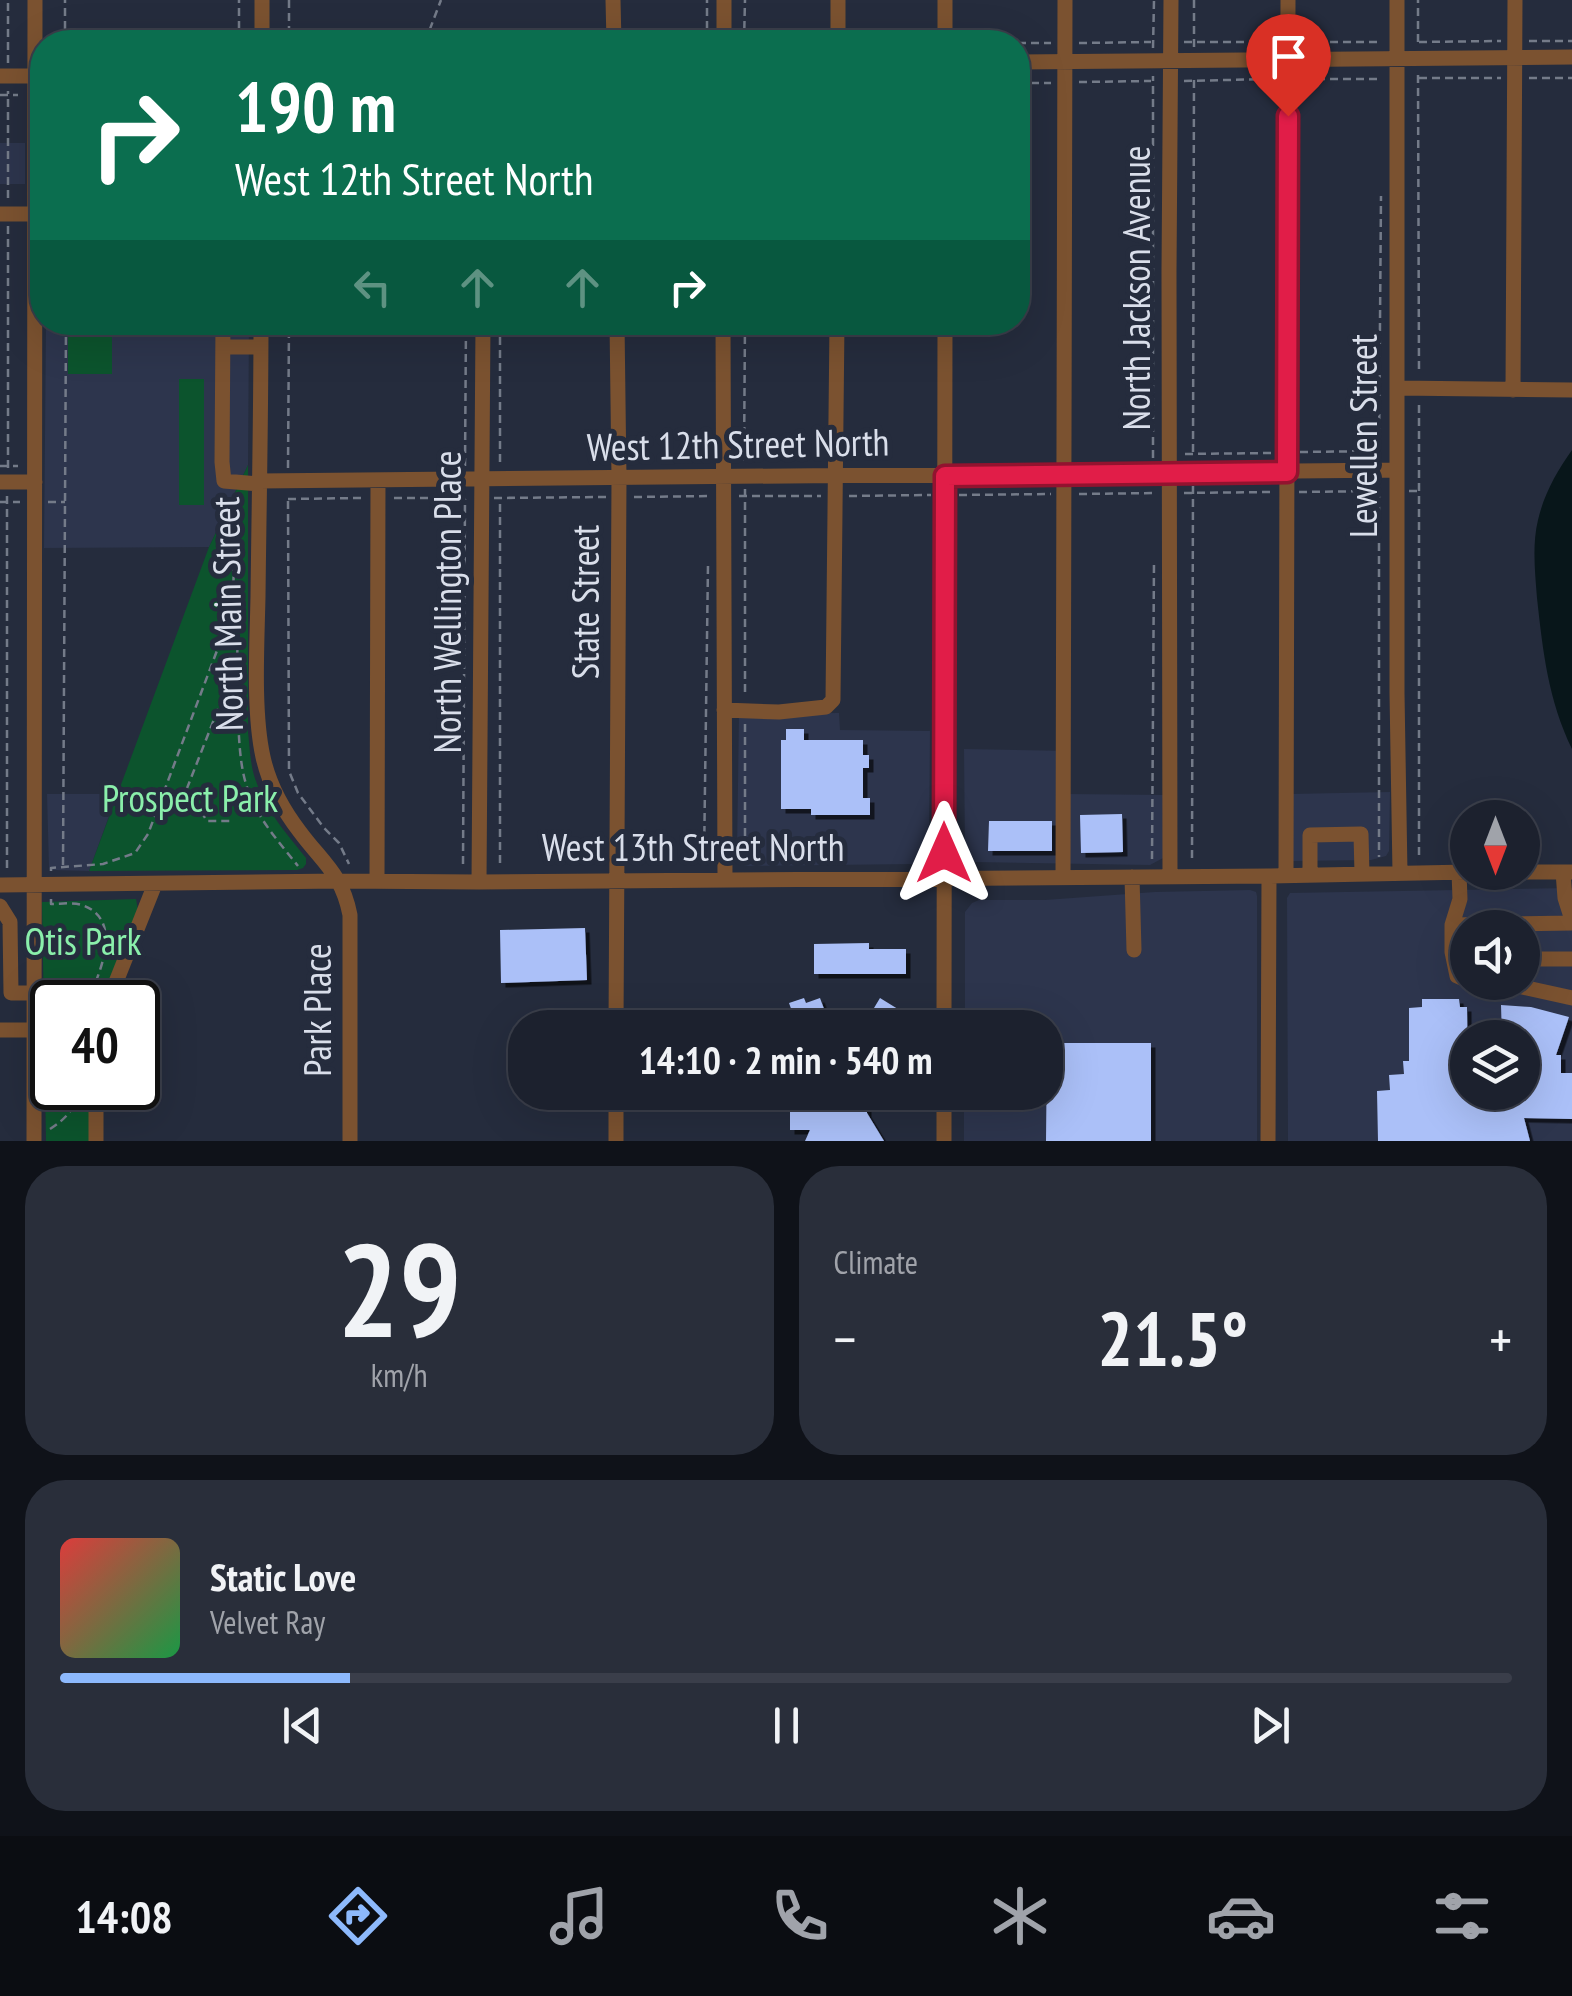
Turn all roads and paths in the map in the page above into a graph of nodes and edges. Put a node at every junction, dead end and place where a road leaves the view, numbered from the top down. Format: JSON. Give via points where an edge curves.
{"nodes":[{"id":1,"x":8,"y":0,"type":"edge"},
{"id":2,"x":36,"y":0,"type":"edge"},
{"id":3,"x":65,"y":0,"type":"edge"},
{"id":4,"x":239,"y":0,"type":"edge"},
{"id":5,"x":262,"y":0,"type":"edge"},
{"id":6,"x":289,"y":0,"type":"edge"},
{"id":7,"x":441,"y":0,"type":"edge"},
{"id":8,"x":614,"y":0,"type":"edge"},
{"id":9,"x":708,"y":0,"type":"edge"},
{"id":10,"x":724,"y":0,"type":"edge"},
{"id":11,"x":744,"y":0,"type":"edge"},
{"id":12,"x":838,"y":0,"type":"edge"},
{"id":13,"x":945,"y":0,"type":"edge"},
{"id":14,"x":1065,"y":0,"type":"edge"},
{"id":15,"x":1154,"y":0,"type":"edge"},
{"id":16,"x":1171,"y":0,"type":"edge"},
{"id":17,"x":1194,"y":0,"type":"edge"},
{"id":18,"x":1288,"y":0,"type":"edge"},
{"id":19,"x":1397,"y":0,"type":"edge"},
{"id":20,"x":1418,"y":0,"type":"edge"},
{"id":21,"x":1515,"y":0,"type":"edge"},
{"id":22,"x":37,"y":30,"type":"edge"},
{"id":23,"x":64,"y":30,"type":"edge"},
{"id":24,"x":238,"y":30,"type":"edge"},
{"id":25,"x":262,"y":30,"type":"edge"},
{"id":26,"x":289,"y":30,"type":"edge"},
{"id":27,"x":430,"y":30,"type":"edge"},
{"id":28,"x":614,"y":30,"type":"edge"},
{"id":29,"x":707,"y":30,"type":"edge"},
{"id":30,"x":724,"y":30,"type":"edge"},
{"id":31,"x":744,"y":30,"type":"edge"},
{"id":32,"x":838,"y":30,"type":"edge"},
{"id":33,"x":945,"y":30,"type":"edge"},
{"id":34,"x":1572,"y":57,"type":"edge"},
{"id":35,"x":1397,"y":58,"type":"junction"},
{"id":36,"x":1418,"y":58,"type":"junction"},
{"id":37,"x":1515,"y":58,"type":"junction"},
{"id":38,"x":1194,"y":60,"type":"junction"},
{"id":39,"x":1288,"y":60,"type":"junction"},
{"id":40,"x":1153,"y":61,"type":"junction"},
{"id":41,"x":1171,"y":61,"type":"junction"},
{"id":42,"x":1030,"y":62,"type":"edge"},
{"id":43,"x":1066,"y":62,"type":"junction"},
{"id":44,"x":4,"y":76,"type":"edge"},
{"id":45,"x":30,"y":76,"type":"edge"},
{"id":46,"x":1382,"y":196,"type":"dead end"},
{"id":47,"x":4,"y":214,"type":"edge"},
{"id":48,"x":30,"y":214,"type":"edge"},
{"id":49,"x":36,"y":335,"type":"edge"},
{"id":50,"x":66,"y":335,"type":"edge"},
{"id":51,"x":222,"y":335,"type":"edge"},
{"id":52,"x":261,"y":335,"type":"edge"},
{"id":53,"x":289,"y":335,"type":"edge"},
{"id":54,"x":467,"y":335,"type":"edge"},
{"id":55,"x":481,"y":335,"type":"edge"},
{"id":56,"x":500,"y":335,"type":"edge"},
{"id":57,"x":618,"y":335,"type":"edge"},
{"id":58,"x":723,"y":335,"type":"edge"},
{"id":59,"x":744,"y":335,"type":"edge"},
{"id":60,"x":837,"y":335,"type":"edge"},
{"id":61,"x":945,"y":335,"type":"edge"},
{"id":62,"x":222,"y":347,"type":"junction"},
{"id":63,"x":261,"y":347,"type":"junction"},
{"id":64,"x":1397,"y":388,"type":"junction"},
{"id":65,"x":1418,"y":388,"type":"junction"},
{"id":66,"x":1513,"y":390,"type":"junction"},
{"id":67,"x":1572,"y":390,"type":"edge"},
{"id":68,"x":1397,"y":470,"type":"junction"},
{"id":69,"x":1379,"y":471,"type":"junction"},
{"id":70,"x":1287,"y":472,"type":"junction"},
{"id":71,"x":1162,"y":473,"type":"junction"},
{"id":72,"x":1193,"y":473,"type":"junction"},
{"id":73,"x":1064,"y":474,"type":"junction"},
{"id":74,"x":945,"y":476,"type":"junction"},
{"id":75,"x":836,"y":477,"type":"junction"},
{"id":76,"x":724,"y":478,"type":"junction"},
{"id":77,"x":744,"y":478,"type":"junction"},
{"id":78,"x":620,"y":479,"type":"junction"},
{"id":79,"x":288,"y":480,"type":"junction"},
{"id":80,"x":378,"y":480,"type":"junction"},
{"id":81,"x":473,"y":480,"type":"junction"},
{"id":82,"x":500,"y":480,"type":"junction"},
{"id":83,"x":4,"y":482,"type":"edge"},
{"id":84,"x":35,"y":482,"type":"junction"},
{"id":85,"x":260,"y":482,"type":"junction"},
{"id":86,"x":235,"y":483,"type":"junction"},
{"id":87,"x":1379,"y":491,"type":"junction"},
{"id":88,"x":1397,"y":491,"type":"junction"},
{"id":89,"x":1419,"y":491,"type":"junction"},
{"id":90,"x":1287,"y":492,"type":"junction"},
{"id":91,"x":1162,"y":493,"type":"junction"},
{"id":92,"x":1193,"y":493,"type":"junction"},
{"id":93,"x":1064,"y":494,"type":"junction"},
{"id":94,"x":945,"y":495,"type":"junction"},
{"id":95,"x":724,"y":496,"type":"junction"},
{"id":96,"x":744,"y":496,"type":"junction"},
{"id":97,"x":836,"y":496,"type":"junction"},
{"id":98,"x":619,"y":497,"type":"junction"},
{"id":99,"x":378,"y":498,"type":"junction"},
{"id":100,"x":481,"y":498,"type":"junction"},
{"id":101,"x":500,"y":498,"type":"junction"},
{"id":102,"x":1154,"y":551,"type":"dead end"},
{"id":103,"x":708,"y":563,"type":"dead end"},
{"id":104,"x":233,"y":608,"type":"junction"},
{"id":105,"x":724,"y":710,"type":"junction"},
{"id":106,"x":745,"y":711,"type":"junction"},
{"id":107,"x":163,"y":794,"type":"junction"},
{"id":108,"x":182,"y":801,"type":"junction"},
{"id":109,"x":230,"y":820,"type":"dead end"},
{"id":110,"x":1379,"y":857,"type":"dead end"},
{"id":111,"x":1192,"y":858,"type":"dead end"},
{"id":112,"x":1419,"y":858,"type":"dead end"},
{"id":113,"x":1152,"y":859,"type":"dead end"},
{"id":114,"x":704,"y":860,"type":"dead end"},
{"id":115,"x":745,"y":860,"type":"dead end"},
{"id":116,"x":500,"y":863,"type":"dead end"},
{"id":117,"x":464,"y":864,"type":"dead end"},
{"id":118,"x":349,"y":866,"type":"dead end"},
{"id":119,"x":64,"y":867,"type":"junction"},
{"id":120,"x":7,"y":868,"type":"dead end"},
{"id":121,"x":1400,"y":872,"type":"junction"},
{"id":122,"x":1450,"y":872,"type":"edge"},
{"id":123,"x":1540,"y":872,"type":"edge"},
{"id":124,"x":1568,"y":872,"type":"edge"},
{"id":125,"x":1362,"y":874,"type":"junction"},
{"id":126,"x":1310,"y":875,"type":"junction"},
{"id":127,"x":1269,"y":876,"type":"junction"},
{"id":128,"x":1286,"y":876,"type":"junction"},
{"id":129,"x":1132,"y":877,"type":"junction"},
{"id":130,"x":1170,"y":877,"type":"junction"},
{"id":131,"x":1062,"y":878,"type":"junction"},
{"id":132,"x":944,"y":879,"type":"junction"},
{"id":133,"x":340,"y":880,"type":"junction"},
{"id":134,"x":725,"y":880,"type":"junction"},
{"id":135,"x":377,"y":881,"type":"junction"},
{"id":136,"x":616,"y":881,"type":"junction"},
{"id":137,"x":479,"y":882,"type":"junction"},
{"id":138,"x":42,"y":884,"type":"junction"},
{"id":139,"x":155,"y":884,"type":"junction"},
{"id":140,"x":0,"y":885,"type":"edge"},
{"id":141,"x":1571,"y":918,"type":"edge"},
{"id":142,"x":2,"y":919,"type":"edge"},
{"id":143,"x":1540,"y":920,"type":"edge"},
{"id":144,"x":34,"y":921,"type":"junction"},
{"id":145,"x":1134,"y":950,"type":"dead end"},
{"id":146,"x":10,"y":955,"type":"junction"},
{"id":147,"x":34,"y":955,"type":"junction"},
{"id":148,"x":1540,"y":959,"type":"edge"},
{"id":149,"x":1572,"y":959,"type":"edge"},
{"id":150,"x":34,"y":980,"type":"edge"},
{"id":151,"x":97,"y":980,"type":"edge"},
{"id":152,"x":117,"y":980,"type":"edge"},
{"id":153,"x":1540,"y":991,"type":"edge"},
{"id":154,"x":30,"y":993,"type":"edge"},
{"id":155,"x":1572,"y":998,"type":"edge"},
{"id":156,"x":616,"y":1010,"type":"edge"},
{"id":157,"x":944,"y":1010,"type":"edge"},
{"id":158,"x":0,"y":1030,"type":"edge"},
{"id":159,"x":30,"y":1030,"type":"edge"},
{"id":160,"x":34,"y":1110,"type":"edge"},
{"id":161,"x":71,"y":1110,"type":"edge"},
{"id":162,"x":96,"y":1110,"type":"edge"},
{"id":163,"x":616,"y":1110,"type":"edge"},
{"id":164,"x":944,"y":1110,"type":"edge"},
{"id":165,"x":34,"y":1140,"type":"edge"},
{"id":166,"x":96,"y":1141,"type":"edge"},
{"id":167,"x":350,"y":1141,"type":"edge"},
{"id":168,"x":616,"y":1141,"type":"edge"},
{"id":169,"x":944,"y":1141,"type":"edge"},
{"id":170,"x":1268,"y":1141,"type":"edge"}],
"edges":[{"from":1,"to":44,"type":"path"},
{"from":2,"to":22,"type":"street"},
{"from":3,"to":23,"type":"path"},
{"from":4,"to":24,"type":"path"},
{"from":5,"to":25,"type":"street"},
{"from":6,"to":26,"type":"path"},
{"from":7,"to":27,"type":"path"},
{"from":8,"to":28,"type":"street"},
{"from":9,"to":29,"type":"path"},
{"from":10,"to":30,"type":"street"},
{"from":11,"to":31,"type":"path"},
{"from":12,"to":32,"type":"street"},
{"from":13,"to":33,"type":"street"},
{"from":14,"to":43,"type":"street"},
{"from":15,"to":40,"type":"path"},
{"from":16,"to":41,"type":"street","name":"North Jackson Avenue"},
{"from":17,"to":38,"type":"path"},
{"from":18,"to":39,"type":"street"},
{"from":19,"to":35,"type":"street","name":"Lewellen Street"},
{"from":20,"to":36,"type":"path"},
{"from":21,"to":37,"type":"street"},
{"from":34,"to":37,"type":"street"},
{"from":35,"to":36,"type":"street"},
{"from":35,"to":39,"type":"street"},
{"from":35,"to":64,"type":"street","name":"Lewellen Street"},
{"from":36,"to":37,"type":"street"},
{"from":36,"to":65,"type":"path"},
{"from":37,"to":66,"type":"street"},
{"from":38,"to":39,"type":"street"},
{"from":38,"to":41,"type":"street"},
{"from":38,"to":72,"type":"path"},
{"from":39,"to":70,"type":"street"},
{"from":40,"to":41,"type":"street"},
{"from":40,"to":43,"type":"street"},
{"from":40,"to":71,"type":"path"},
{"from":41,"to":71,"type":"street","name":"North Jackson Avenue"},
{"from":42,"to":43,"type":"street"},
{"from":43,"to":73,"type":"street"},
{"from":44,"to":45,"type":"street"},
{"from":44,"to":47,"type":"path"},
{"from":46,"to":69,"type":"path"},
{"from":47,"to":48,"type":"street"},
{"from":47,"to":83,"type":"path"},
{"from":49,"to":84,"type":"street"},
{"from":50,"to":119,"type":"path"},
{"from":51,"to":62,"type":"street"},
{"from":52,"to":63,"type":"street","name":"North Main Street"},
{"from":53,"to":79,"type":"path"},
{"from":54,"to":81,"type":"path"},
{"from":55,"to":81,"type":"street","name":"North Wellington Place"},
{"from":56,"to":82,"type":"path"},
{"from":57,"to":78,"type":"street","name":"State Street"},
{"from":58,"to":76,"type":"street"},
{"from":59,"to":77,"type":"path"},
{"from":60,"to":75,"type":"street"},
{"from":61,"to":74,"type":"street"},
{"from":62,"to":63,"type":"street"},
{"from":62,"to":86,"type":"street","via":[[222,462],[224,480]]},
{"from":63,"to":85,"type":"street","name":"North Main Street"},
{"from":64,"to":65,"type":"street"},
{"from":64,"to":68,"type":"street","name":"Lewellen Street"},
{"from":65,"to":66,"type":"street"},
{"from":65,"to":89,"type":"path"},
{"from":66,"to":67,"type":"street"},
{"from":68,"to":69,"type":"street","name":"West 12th Street North"},
{"from":68,"to":88,"type":"street","name":"Lewellen Street"},
{"from":69,"to":70,"type":"street","name":"West 12th Street North"},
{"from":69,"to":87,"type":"path"},
{"from":70,"to":72,"type":"street","name":"West 12th Street North"},
{"from":70,"to":90,"type":"street"},
{"from":71,"to":72,"type":"street","name":"West 12th Street North"},
{"from":71,"to":73,"type":"street","name":"West 12th Street North"},
{"from":71,"to":91,"type":"street","name":"North Jackson Avenue"},
{"from":71,"to":91,"type":"path"},
{"from":72,"to":92,"type":"path"},
{"from":73,"to":74,"type":"street","name":"West 12th Street North"},
{"from":73,"to":93,"type":"street"},
{"from":74,"to":75,"type":"street","name":"West 12th Street North"},
{"from":74,"to":94,"type":"street"},
{"from":75,"to":77,"type":"street","name":"West 12th Street North"},
{"from":75,"to":97,"type":"street"},
{"from":76,"to":77,"type":"street","name":"West 12th Street North"},
{"from":76,"to":78,"type":"street","name":"West 12th Street North"},
{"from":76,"to":95,"type":"street"},
{"from":77,"to":96,"type":"path"},
{"from":78,"to":82,"type":"street","name":"West 12th Street North"},
{"from":78,"to":98,"type":"street","name":"State Street"},
{"from":79,"to":80,"type":"street","name":"West 12th Street North"},
{"from":79,"to":85,"type":"street","name":"West 12th Street North"},
{"from":80,"to":81,"type":"street","name":"West 12th Street North"},
{"from":80,"to":99,"type":"street"},
{"from":81,"to":82,"type":"street","name":"West 12th Street North"},
{"from":81,"to":100,"type":"street","name":"North Wellington Place"},
{"from":83,"to":84,"type":"street"},
{"from":83,"to":120,"type":"path"},
{"from":84,"to":138,"type":"street"},
{"from":85,"to":86,"type":"street","name":"West 12th Street North"},
{"from":85,"to":133,"type":"street","name":"North Main Street","via":[[262,755],[280,802]]},
{"from":86,"to":104,"type":"path"},
{"from":87,"to":90,"type":"path"},
{"from":87,"to":110,"type":"path"},
{"from":88,"to":89,"type":"path"},
{"from":88,"to":121,"type":"street","name":"Lewellen Street"},
{"from":89,"to":112,"type":"path"},
{"from":90,"to":92,"type":"path"},
{"from":90,"to":128,"type":"street"},
{"from":91,"to":92,"type":"path"},
{"from":91,"to":93,"type":"path"},
{"from":91,"to":130,"type":"street","name":"North Jackson Avenue"},
{"from":92,"to":111,"type":"path"},
{"from":93,"to":94,"type":"path"},
{"from":93,"to":131,"type":"street"},
{"from":94,"to":97,"type":"path"},
{"from":94,"to":132,"type":"street"},
{"from":95,"to":96,"type":"path"},
{"from":95,"to":98,"type":"path"},
{"from":95,"to":105,"type":"street"},
{"from":96,"to":97,"type":"path"},
{"from":96,"to":106,"type":"path"},
{"from":97,"to":106,"type":"street","via":[[833,700],[826,707]]},
{"from":98,"to":101,"type":"path"},
{"from":98,"to":136,"type":"street","name":"State Street"},
{"from":99,"to":117,"type":"path","via":[[465,498]]},
{"from":99,"to":118,"type":"path","via":[[288,499],[289,771]]},
{"from":99,"to":135,"type":"street"},
{"from":100,"to":101,"type":"path"},
{"from":100,"to":137,"type":"street","name":"North Wellington Place"},
{"from":101,"to":116,"type":"path"},
{"from":102,"to":113,"type":"path"},
{"from":103,"to":114,"type":"path"},
{"from":104,"to":107,"type":"path"},
{"from":104,"to":108,"type":"path","via":[[237,670]]},
{"from":105,"to":106,"type":"street"},
{"from":105,"to":134,"type":"street"},
{"from":106,"to":115,"type":"path"},
{"from":107,"to":108,"type":"path"},
{"from":107,"to":119,"type":"path","via":[[135,852],[104,864]]},
{"from":108,"to":109,"type":"path","via":[[208,820]]},
{"from":119,"to":138,"type":"path","via":[[51,868]]},
{"from":121,"to":122,"type":"street","name":"West 13th Street North"},
{"from":121,"to":125,"type":"street","name":"West 13th Street North"},
{"from":123,"to":124,"type":"street"},
{"from":124,"to":141,"type":"street"},
{"from":125,"to":126,"type":"street","name":"West 13th Street North"},
{"from":125,"to":126,"type":"street","via":[[1361,834],[1310,835]]},
{"from":126,"to":128,"type":"street","name":"West 13th Street North"},
{"from":127,"to":128,"type":"street","name":"West 13th Street North"},
{"from":127,"to":130,"type":"street","name":"West 13th Street North"},
{"from":127,"to":170,"type":"street"},
{"from":129,"to":130,"type":"street","name":"West 13th Street North"},
{"from":129,"to":131,"type":"street","name":"West 13th Street North"},
{"from":129,"to":145,"type":"street"},
{"from":131,"to":132,"type":"street","name":"West 13th Street North"},
{"from":132,"to":134,"type":"street","name":"West 13th Street North"},
{"from":132,"to":157,"type":"street"},
{"from":133,"to":135,"type":"street","name":"West 13th Street North"},
{"from":133,"to":139,"type":"street","name":"West 13th Street North"},
{"from":133,"to":167,"type":"street","name":"Park Place","via":[[350,915]]},
{"from":134,"to":136,"type":"street","name":"West 13th Street North"},
{"from":135,"to":137,"type":"street","name":"West 13th Street North"},
{"from":136,"to":137,"type":"street","name":"West 13th Street North"},
{"from":136,"to":156,"type":"street","name":"State Street"},
{"from":138,"to":139,"type":"street","name":"West 13th Street North"},
{"from":138,"to":140,"type":"street","name":"West 13th Street North"},
{"from":138,"to":144,"type":"street"},
{"from":138,"to":151,"type":"path","via":[[51,904],[79,904],[104,924],[106,956]]},
{"from":139,"to":152,"type":"street"},
{"from":141,"to":143,"type":"street"},
{"from":142,"to":144,"type":"street"},
{"from":142,"to":146,"type":"street"},
{"from":144,"to":147,"type":"street"},
{"from":146,"to":147,"type":"street"},
{"from":146,"to":154,"type":"street","via":[[11,993]]},
{"from":147,"to":150,"type":"street"},
{"from":148,"to":149,"type":"street"},
{"from":153,"to":155,"type":"street"},
{"from":158,"to":159,"type":"street"},
{"from":160,"to":165,"type":"street"},
{"from":161,"to":165,"type":"path"},
{"from":162,"to":166,"type":"street"},
{"from":163,"to":168,"type":"street"},
{"from":164,"to":169,"type":"street"}]}
